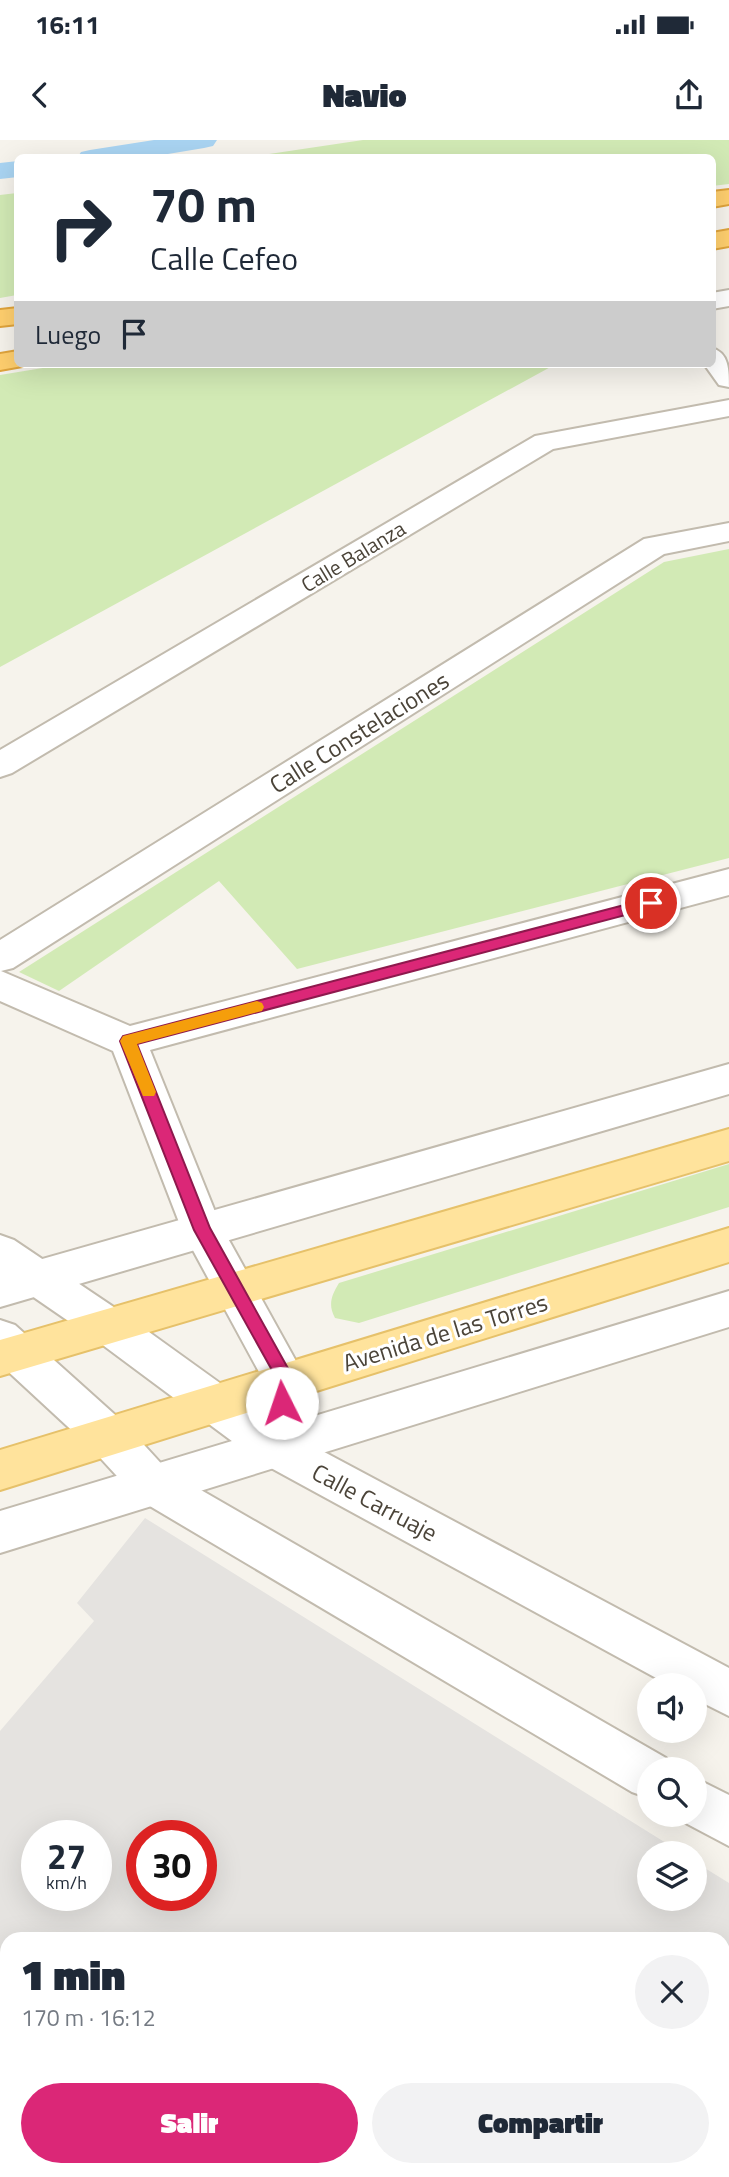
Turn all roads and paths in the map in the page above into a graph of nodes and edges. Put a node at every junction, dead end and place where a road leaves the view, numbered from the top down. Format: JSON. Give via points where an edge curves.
{"nodes":[{"id":1,"x":716,"y":361,"type":"edge"},
{"id":2,"x":729,"y":379,"type":"edge"},
{"id":3,"x":729,"y":408,"type":"edge"},
{"id":4,"x":729,"y":532,"type":"edge"},
{"id":5,"x":0,"y":765,"type":"edge"},
{"id":6,"x":729,"y":882,"type":"edge"},
{"id":7,"x":0,"y":958,"type":"edge"},
{"id":8,"x":0,"y":985,"type":"edge"},
{"id":9,"x":128,"y":1041,"type":"junction"},
{"id":10,"x":729,"y":1079,"type":"edge"},
{"id":11,"x":729,"y":1145,"type":"edge"},
{"id":12,"x":202,"y":1230,"type":"junction"},
{"id":13,"x":729,"y":1245,"type":"edge"},
{"id":14,"x":0,"y":1252,"type":"edge"},
{"id":15,"x":40,"y":1279,"type":"junction"},
{"id":16,"x":0,"y":1289,"type":"edge"},
{"id":17,"x":236,"y":1291,"type":"junction"},
{"id":18,"x":729,"y":1309,"type":"edge"},
{"id":19,"x":110,"y":1327,"type":"junction"},
{"id":20,"x":6,"y":1349,"type":"edge"},
{"id":21,"x":286,"y":1381,"type":"junction"},
{"id":22,"x":211,"y":1403,"type":"junction"},
{"id":23,"x":108,"y":1436,"type":"junction"},
{"id":24,"x":275,"y":1448,"type":"junction"},
{"id":25,"x":0,"y":1470,"type":"edge"},
{"id":26,"x":153,"y":1485,"type":"junction"},
{"id":27,"x":0,"y":1532,"type":"edge"},
{"id":28,"x":729,"y":1693,"type":"edge"},
{"id":29,"x":637,"y":1768,"type":"edge"},
{"id":30,"x":707,"y":1808,"type":"edge"},
{"id":31,"x":729,"y":1822,"type":"edge"}],
"edges":[{"from":1,"to":2,"type":"street"},
{"from":3,"to":5,"type":"street","name":"Calle Balanza","via":[[545,442]]},
{"from":4,"to":7,"type":"street","name":"Calle Constelaciones","via":[[655,546]]},
{"from":6,"to":9,"type":"street"},
{"from":8,"to":9,"type":"street"},
{"from":9,"to":12,"type":"street"},
{"from":10,"to":12,"type":"street"},
{"from":11,"to":17,"type":"main road"},
{"from":12,"to":15,"type":"street"},
{"from":12,"to":17,"type":"street"},
{"from":13,"to":21,"type":"main road","name":"Avenida de las Torres"},
{"from":14,"to":15,"type":"street","name":"Calle Carruaje"},
{"from":15,"to":16,"type":"street"},
{"from":15,"to":19,"type":"street","name":"Calle Carruaje"},
{"from":17,"to":19,"type":"main road"},
{"from":17,"to":21,"type":"street"},
{"from":18,"to":24,"type":"street"},
{"from":19,"to":20,"type":"main road"},
{"from":19,"to":22,"type":"street","name":"Calle Carruaje"},
{"from":20,"to":23,"type":"street"},
{"from":21,"to":22,"type":"main road","name":"Avenida de las Torres"},
{"from":21,"to":24,"type":"street"},
{"from":22,"to":23,"type":"main road","name":"Avenida de las Torres"},
{"from":22,"to":24,"type":"street","name":"Calle Carruaje"},
{"from":23,"to":25,"type":"main road","name":"Avenida de las Torres"},
{"from":23,"to":26,"type":"street"},
{"from":24,"to":26,"type":"street"},
{"from":24,"to":28,"type":"street","name":"Calle Carruaje"},
{"from":26,"to":27,"type":"street"},
{"from":26,"to":29,"type":"street"},
{"from":30,"to":31,"type":"street"}]}
